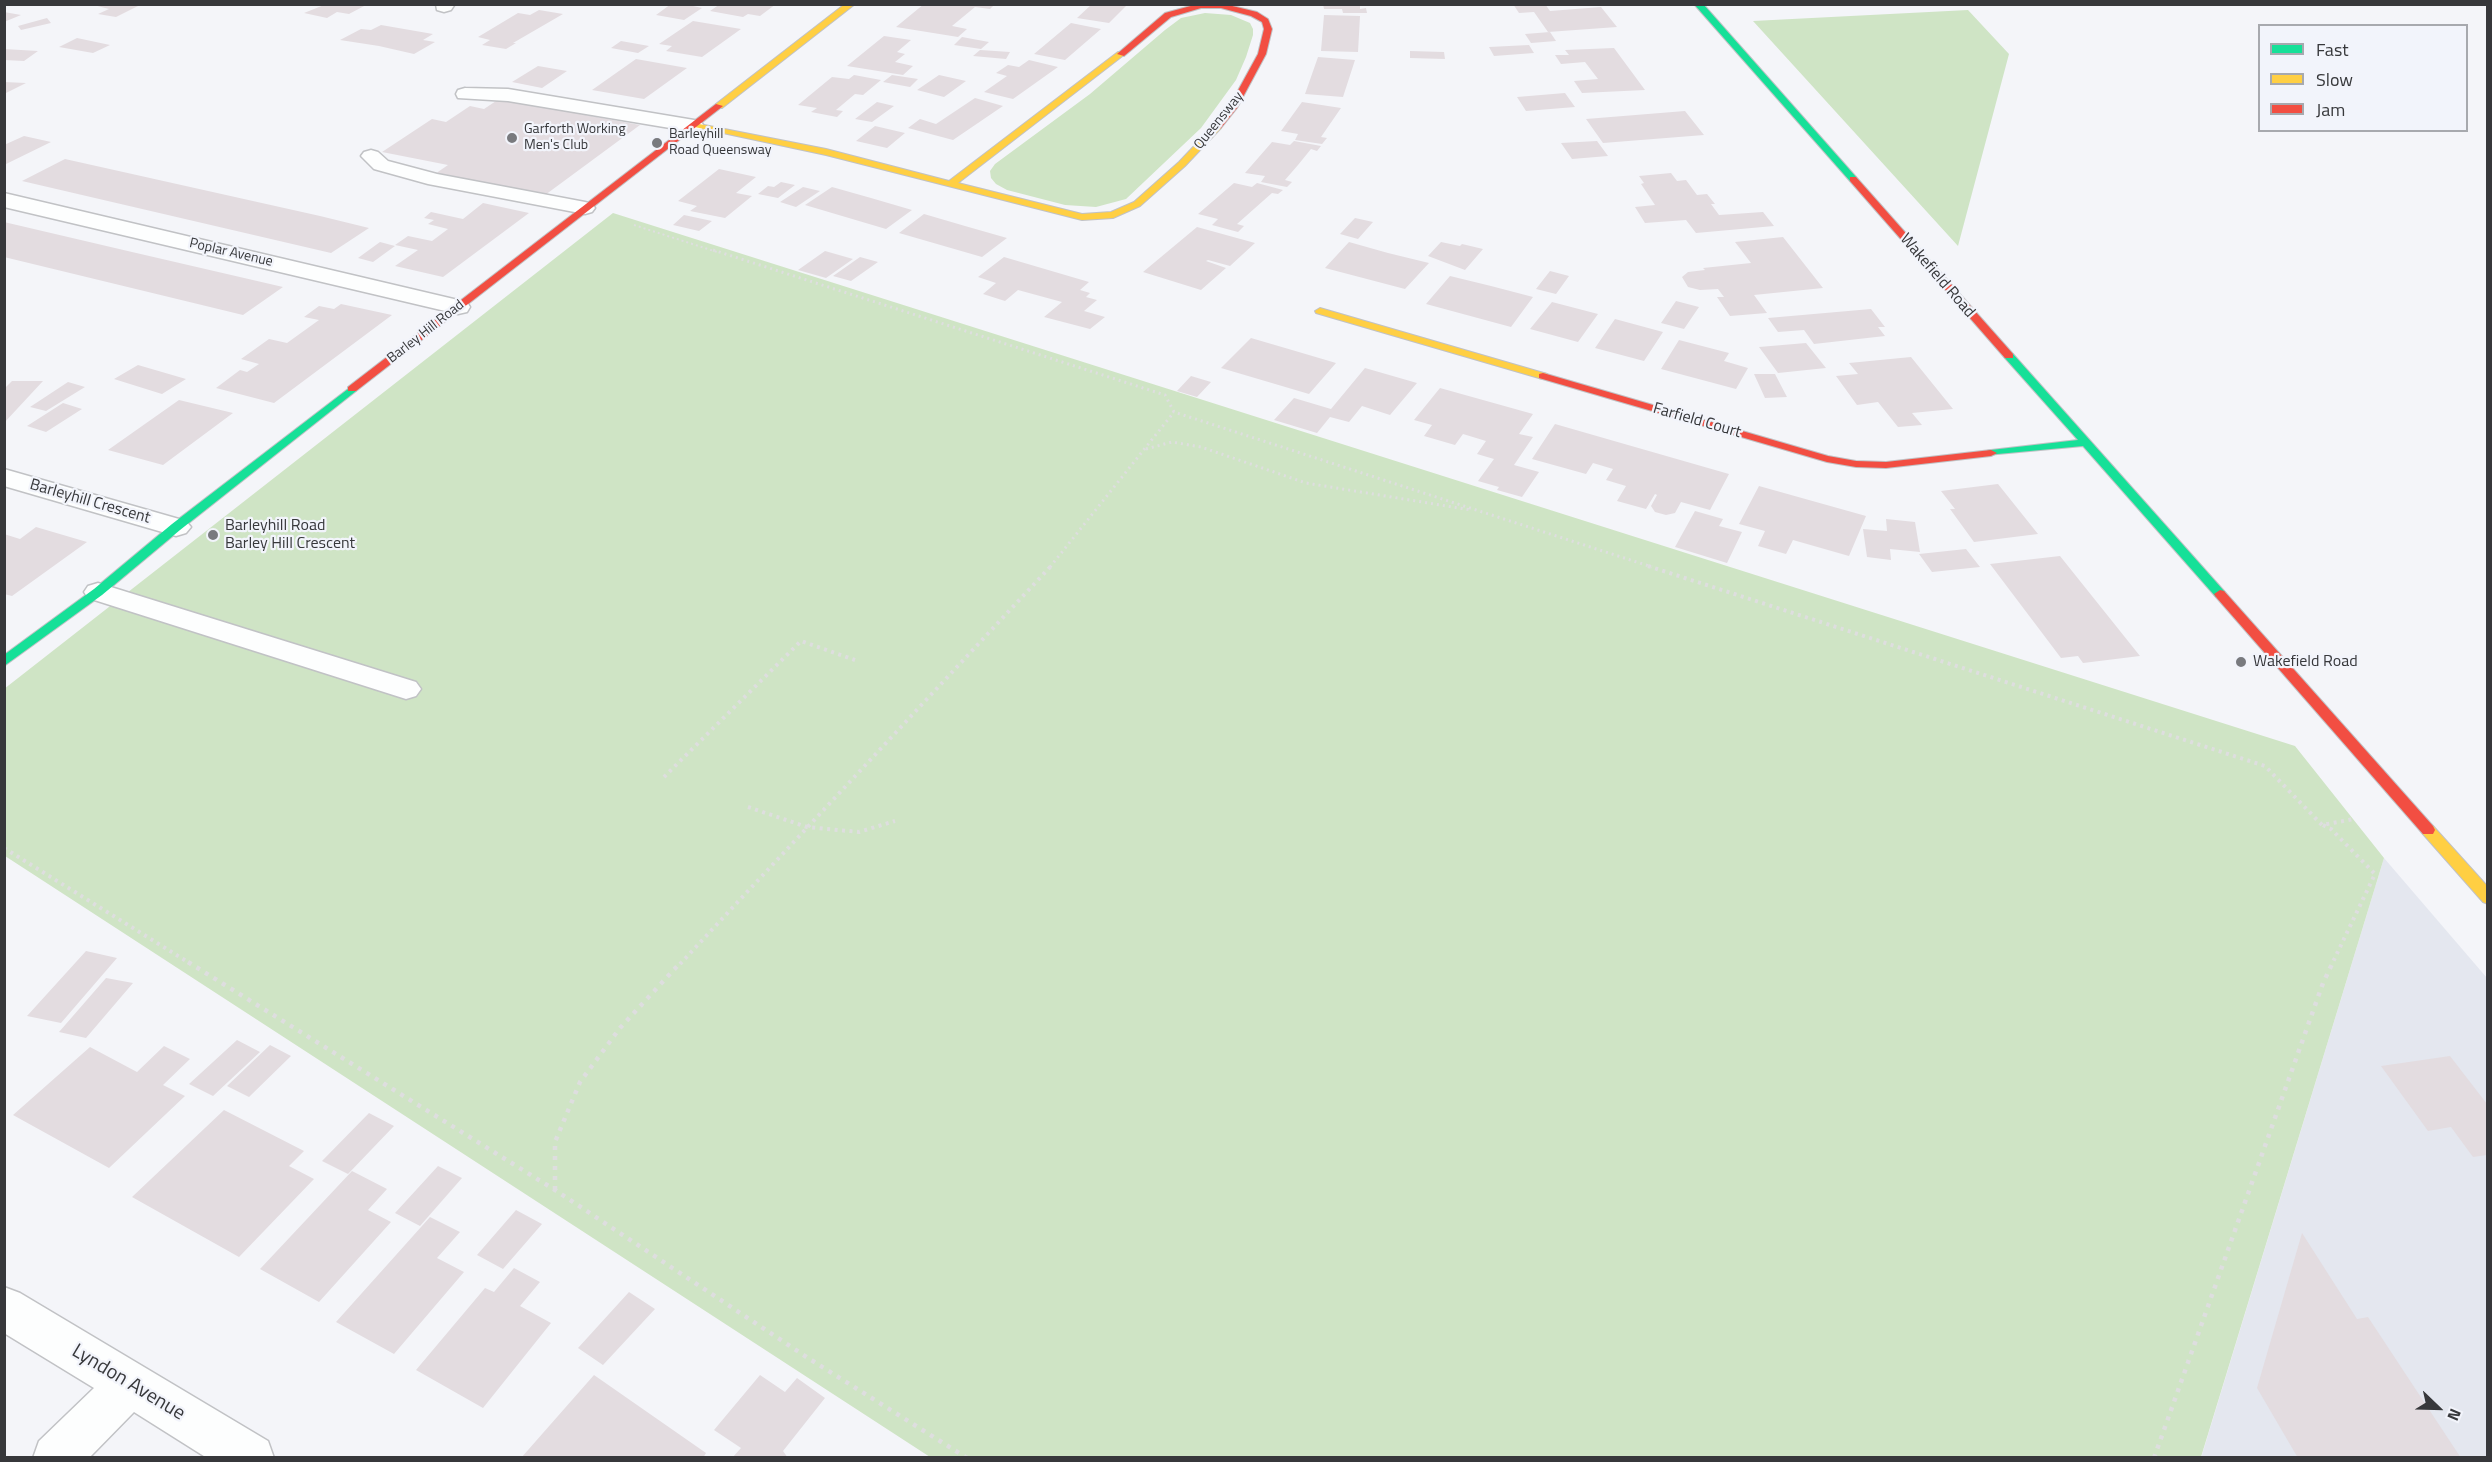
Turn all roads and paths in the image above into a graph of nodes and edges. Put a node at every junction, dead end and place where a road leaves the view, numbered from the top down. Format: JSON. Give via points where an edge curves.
{"nodes":[{"id":1,"x":850,"y":4,"type":"edge"},
{"id":2,"x":1698,"y":4,"type":"edge"},
{"id":3,"x":465,"y":93,"type":"dead end"},
{"id":4,"x":694,"y":126,"type":"junction"},
{"id":5,"x":371,"y":156,"type":"dead end"},
{"id":6,"x":951,"y":183,"type":"junction"},
{"id":7,"x":4,"y":200,"type":"edge"},
{"id":8,"x":585,"y":208,"type":"junction"},
{"id":9,"x":458,"y":307,"type":"junction"},
{"id":10,"x":1320,"y":311,"type":"dead end"},
{"id":11,"x":1174,"y":412,"type":"junction"},
{"id":12,"x":2084,"y":443,"type":"junction"},
{"id":13,"x":1145,"y":449,"type":"junction"},
{"id":14,"x":4,"y":477,"type":"edge"},
{"id":15,"x":1483,"y":512,"type":"junction"},
{"id":16,"x":176,"y":527,"type":"junction"},
{"id":17,"x":98,"y":592,"type":"junction"},
{"id":18,"x":855,"y":660,"type":"dead end"},
{"id":19,"x":4,"y":662,"type":"edge"},
{"id":20,"x":406,"y":689,"type":"dead end"},
{"id":21,"x":664,"y":777,"type":"dead end"},
{"id":22,"x":748,"y":807,"type":"dead end"},
{"id":23,"x":2410,"y":810,"type":"junction"},
{"id":24,"x":895,"y":821,"type":"dead end"},
{"id":25,"x":2322,"y":825,"type":"junction"},
{"id":26,"x":807,"y":827,"type":"junction"},
{"id":27,"x":4,"y":848,"type":"edge"},
{"id":28,"x":2487,"y":897,"type":"edge"},
{"id":29,"x":555,"y":1190,"type":"junction"},
{"id":30,"x":4,"y":1308,"type":"edge"},
{"id":31,"x":130,"y":1384,"type":"junction"},
{"id":32,"x":56,"y":1458,"type":"edge"},
{"id":33,"x":251,"y":1458,"type":"edge"},
{"id":34,"x":967,"y":1458,"type":"edge"},
{"id":35,"x":2154,"y":1458,"type":"edge"}],
"edges":[{"from":1,"to":4,"type":"street","name":"Barley Hill Road"},
{"from":2,"to":12,"type":"street","name":"Wakefield Road"},
{"from":3,"to":4,"type":"lane","via":[[539,99]]},
{"from":4,"to":6,"type":"street","name":"Queensway","via":[[826,152]]},
{"from":4,"to":8,"type":"street","name":"Barley Hill Road"},
{"from":5,"to":8,"type":"lane","via":[[381,165],[435,180]]},
{"from":6,"to":6,"type":"street","name":"Queensway","via":[[1095,76],[1168,15],[1221,6],[1254,14],[1265,21],[1268,29],[1262,54],[1233,108],[1182,164],[1127,210],[1082,217]]},
{"from":7,"to":9,"type":"street","name":"Poplar Avenue"},
{"from":8,"to":9,"type":"street","name":"Barley Hill Road"},
{"from":8,"to":11,"type":"path","via":[[1165,395]]},
{"from":9,"to":16,"type":"street","name":"Barley Hill Road"},
{"from":10,"to":12,"type":"street","name":"Farfield Court","via":[[1816,456],[1856,464],[1886,465]]},
{"from":11,"to":13,"type":"path"},
{"from":11,"to":15,"type":"path"},
{"from":12,"to":23,"type":"street","name":"Wakefield Road"},
{"from":13,"to":15,"type":"path","via":[[1172,442],[1201,447],[1306,483]]},
{"from":13,"to":26,"type":"path","via":[[1051,566]]},
{"from":14,"to":16,"type":"street","name":"Barleyhill Crescent"},
{"from":15,"to":25,"type":"path","via":[[2265,766]]},
{"from":16,"to":17,"type":"street","name":"Barley Hill Road"},
{"from":17,"to":19,"type":"street","name":"Barley Hill Road"},
{"from":17,"to":20,"type":"lane"},
{"from":18,"to":21,"type":"path","via":[[801,641]]},
{"from":22,"to":26,"type":"path"},
{"from":23,"to":25,"type":"path"},
{"from":23,"to":28,"type":"street","name":"Wakefield Road"},
{"from":24,"to":26,"type":"path","via":[[859,832]]},
{"from":25,"to":35,"type":"path","via":[[2331,829],[2375,874],[2323,983]]},
{"from":26,"to":29,"type":"path","via":[[620,1028],[580,1082],[555,1142]]},
{"from":27,"to":29,"type":"path"},
{"from":29,"to":34,"type":"path"},
{"from":30,"to":31,"type":"street","name":"Lyndon Avenue"},
{"from":31,"to":32,"type":"street"},
{"from":31,"to":33,"type":"street","name":"Lyndon Avenue"}]}
